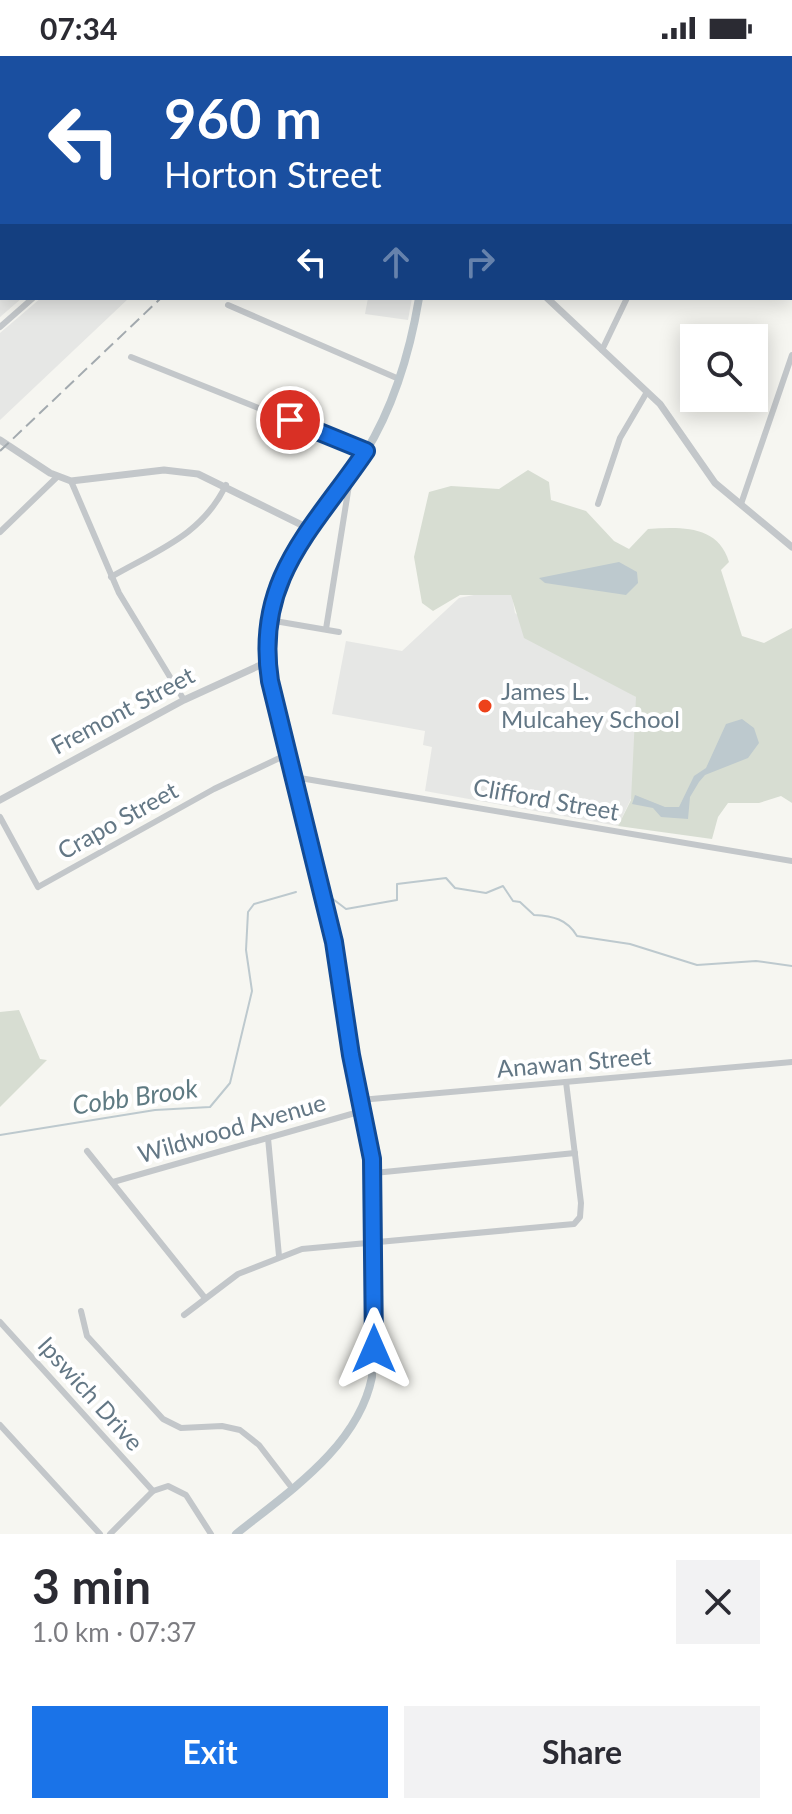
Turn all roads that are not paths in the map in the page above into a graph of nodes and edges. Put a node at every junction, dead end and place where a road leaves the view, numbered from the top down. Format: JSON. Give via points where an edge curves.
{"nodes":[{"id":1,"x":31,"y":300,"type":"edge"},
{"id":2,"x":419,"y":300,"type":"edge"},
{"id":3,"x":549,"y":300,"type":"edge"},
{"id":4,"x":626,"y":300,"type":"edge"},
{"id":5,"x":228,"y":305,"type":"dead end"},
{"id":6,"x":0,"y":327,"type":"edge"},
{"id":7,"x":602,"y":350,"type":"junction"},
{"id":8,"x":792,"y":356,"type":"edge"},
{"id":9,"x":131,"y":357,"type":"dead end"},
{"id":10,"x":399,"y":379,"type":"junction"},
{"id":11,"x":647,"y":392,"type":"junction"},
{"id":12,"x":0,"y":440,"type":"edge"},
{"id":13,"x":366,"y":451,"type":"junction"},
{"id":14,"x":351,"y":474,"type":"junction"},
{"id":15,"x":57,"y":477,"type":"junction"},
{"id":16,"x":71,"y":481,"type":"junction"},
{"id":17,"x":226,"y":485,"type":"junction"},
{"id":18,"x":598,"y":504,"type":"dead end"},
{"id":19,"x":741,"y":504,"type":"junction"},
{"id":20,"x":310,"y":529,"type":"junction"},
{"id":21,"x":0,"y":532,"type":"edge"},
{"id":22,"x":792,"y":547,"type":"edge"},
{"id":23,"x":111,"y":577,"type":"junction"},
{"id":24,"x":269,"y":620,"type":"junction"},
{"id":25,"x":326,"y":629,"type":"junction"},
{"id":26,"x":339,"y":632,"type":"dead end"},
{"id":27,"x":267,"y":662,"type":"junction"},
{"id":28,"x":184,"y":700,"type":"junction"},
{"id":29,"x":288,"y":754,"type":"junction"},
{"id":30,"x":294,"y":777,"type":"junction"},
{"id":31,"x":0,"y":800,"type":"edge"},
{"id":32,"x":0,"y":817,"type":"edge"},
{"id":33,"x":792,"y":861,"type":"edge"},
{"id":34,"x":792,"y":1062,"type":"edge"},
{"id":35,"x":566,"y":1082,"type":"junction"},
{"id":36,"x":360,"y":1100,"type":"junction"},
{"id":37,"x":362,"y":1111,"type":"junction"},
{"id":38,"x":268,"y":1138,"type":"junction"},
{"id":39,"x":87,"y":1151,"type":"dead end"},
{"id":40,"x":575,"y":1153,"type":"junction"},
{"id":41,"x":374,"y":1173,"type":"junction"},
{"id":42,"x":113,"y":1182,"type":"junction"},
{"id":43,"x":375,"y":1243,"type":"junction"},
{"id":44,"x":279,"y":1256,"type":"junction"},
{"id":45,"x":205,"y":1298,"type":"junction"},
{"id":46,"x":81,"y":1311,"type":"dead end"},
{"id":47,"x":184,"y":1315,"type":"dead end"},
{"id":48,"x":0,"y":1322,"type":"edge"},
{"id":49,"x":0,"y":1425,"type":"edge"},
{"id":50,"x":292,"y":1488,"type":"junction"},
{"id":51,"x":153,"y":1491,"type":"junction"},
{"id":52,"x":100,"y":1534,"type":"edge"},
{"id":53,"x":110,"y":1534,"type":"edge"},
{"id":54,"x":211,"y":1534,"type":"edge"},
{"id":55,"x":236,"y":1534,"type":"edge"}],
"edges":[{"from":1,"to":6,"type":"street"},
{"from":2,"to":10,"type":"main road"},
{"from":3,"to":7,"type":"street"},
{"from":4,"to":7,"type":"street"},
{"from":5,"to":10,"type":"street"},
{"from":7,"to":11,"type":"street"},
{"from":8,"to":19,"type":"street"},
{"from":9,"to":13,"type":"street"},
{"from":10,"to":13,"type":"main road"},
{"from":11,"to":18,"type":"street","via":[[620,438]]},
{"from":11,"to":19,"type":"street","via":[[671,417],[703,469]]},
{"from":12,"to":15,"type":"street"},
{"from":13,"to":14,"type":"main road"},
{"from":14,"to":20,"type":"main road"},
{"from":14,"to":25,"type":"street"},
{"from":15,"to":16,"type":"street"},
{"from":15,"to":21,"type":"street"},
{"from":16,"to":17,"type":"street","via":[[176,470]]},
{"from":16,"to":23,"type":"street"},
{"from":17,"to":20,"type":"street"},
{"from":17,"to":23,"type":"street","via":[[202,523]]},
{"from":19,"to":22,"type":"street"},
{"from":20,"to":24,"type":"main road","via":[[288,561]]},
{"from":23,"to":28,"type":"street"},
{"from":24,"to":25,"type":"street"},
{"from":24,"to":27,"type":"main road"},
{"from":25,"to":26,"type":"street"},
{"from":27,"to":28,"type":"street","name":"Fremont Street"},
{"from":27,"to":29,"type":"main road"},
{"from":28,"to":31,"type":"street","name":"Fremont Street"},
{"from":29,"to":30,"type":"main road"},
{"from":29,"to":32,"type":"street","name":"Crapo Street","via":[[38,887]]},
{"from":30,"to":33,"type":"street","name":"Clifford Street"},
{"from":30,"to":36,"type":"main road","via":[[334,942]]},
{"from":34,"to":35,"type":"street","name":"Anawan Street"},
{"from":35,"to":36,"type":"street","name":"Anawan Street"},
{"from":35,"to":40,"type":"street"},
{"from":36,"to":37,"type":"main road"},
{"from":37,"to":38,"type":"street","name":"Wildwood Avenue"},
{"from":37,"to":41,"type":"main road"},
{"from":38,"to":42,"type":"street","name":"Wildwood Avenue"},
{"from":38,"to":44,"type":"street"},
{"from":39,"to":42,"type":"street"},
{"from":40,"to":41,"type":"street"},
{"from":40,"to":43,"type":"street","via":[[581,1211],[577,1223]]},
{"from":41,"to":43,"type":"main road"},
{"from":42,"to":45,"type":"street"},
{"from":43,"to":44,"type":"street","via":[[322,1245]]},
{"from":43,"to":50,"type":"main road","via":[[369,1389],[340,1443]]},
{"from":44,"to":45,"type":"street","via":[[231,1278]]},
{"from":45,"to":47,"type":"street"},
{"from":46,"to":50,"type":"street","via":[[87,1336],[163,1419],[181,1428],[240,1430],[259,1445]]},
{"from":48,"to":51,"type":"street","name":"Ipswich Drive"},
{"from":49,"to":52,"type":"street"},
{"from":50,"to":55,"type":"main road"},
{"from":51,"to":53,"type":"street"},
{"from":51,"to":54,"type":"street","via":[[168,1486],[183,1491]]}]}
